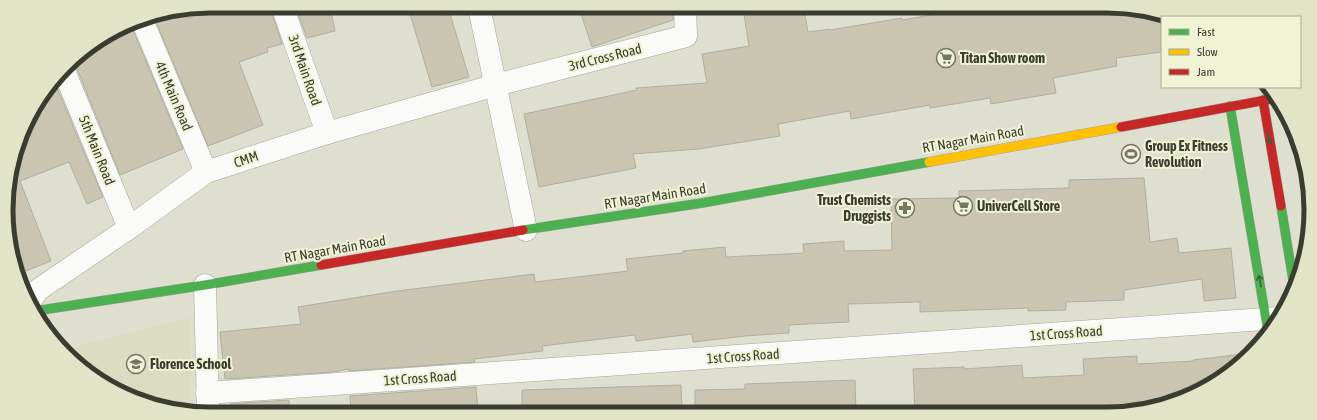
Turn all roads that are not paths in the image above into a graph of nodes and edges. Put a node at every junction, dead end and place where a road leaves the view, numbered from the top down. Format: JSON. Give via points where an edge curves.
{"nodes":[{"id":1,"x":284,"y":13,"type":"edge"},
{"id":2,"x":480,"y":13,"type":"edge"},
{"id":3,"x":686,"y":13,"type":"edge"},
{"id":4,"x":144,"y":24,"type":"edge"},
{"id":5,"x":66,"y":76,"type":"edge"},
{"id":6,"x":496,"y":85,"type":"junction"},
{"id":7,"x":1270,"y":99,"type":"edge"},
{"id":8,"x":1263,"y":100,"type":"junction"},
{"id":9,"x":1230,"y":106,"type":"junction"},
{"id":10,"x":327,"y":133,"type":"junction"},
{"id":11,"x":206,"y":172,"type":"junction"},
{"id":12,"x":129,"y":228,"type":"junction"},
{"id":13,"x":526,"y":230,"type":"junction"},
{"id":14,"x":1292,"y":277,"type":"edge"},
{"id":15,"x":205,"y":285,"type":"junction"},
{"id":16,"x":33,"y":297,"type":"edge"},
{"id":17,"x":40,"y":309,"type":"edge"},
{"id":18,"x":1270,"y":320,"type":"edge"},
{"id":19,"x":1268,"y":323,"type":"edge"},
{"id":20,"x":207,"y":402,"type":"edge"}],
"edges":[{"from":1,"to":10,"type":"street","name":"3rd Main Road"},
{"from":2,"to":6,"type":"street"},
{"from":3,"to":6,"type":"street","name":"3rd Cross Road","via":[[686,36]]},
{"from":4,"to":11,"type":"street","name":"4th Main Road"},
{"from":5,"to":12,"type":"street","name":"5th Main Road"},
{"from":6,"to":10,"type":"street","name":"CMM"},
{"from":6,"to":13,"type":"street"},
{"from":7,"to":8,"type":"street","name":"RT Nagar Main Road"},
{"from":8,"to":9,"type":"street","name":"RT Nagar Main Road"},
{"from":8,"to":14,"type":"street","one_way":true},
{"from":9,"to":13,"type":"street","name":"RT Nagar Main Road","via":[[702,203]]},
{"from":18,"to":9,"type":"street","one_way":true},
{"from":10,"to":11,"type":"street","name":"CMM"},
{"from":11,"to":12,"type":"street","name":"CMM"},
{"from":12,"to":16,"type":"street","name":"CMM","via":[[38,290]]},
{"from":13,"to":15,"type":"street","name":"RT Nagar Main Road"},
{"from":15,"to":17,"type":"street","name":"RT Nagar Main Road"},
{"from":15,"to":20,"type":"street"},
{"from":19,"to":20,"type":"street","name":"1st Cross Road"}]}
